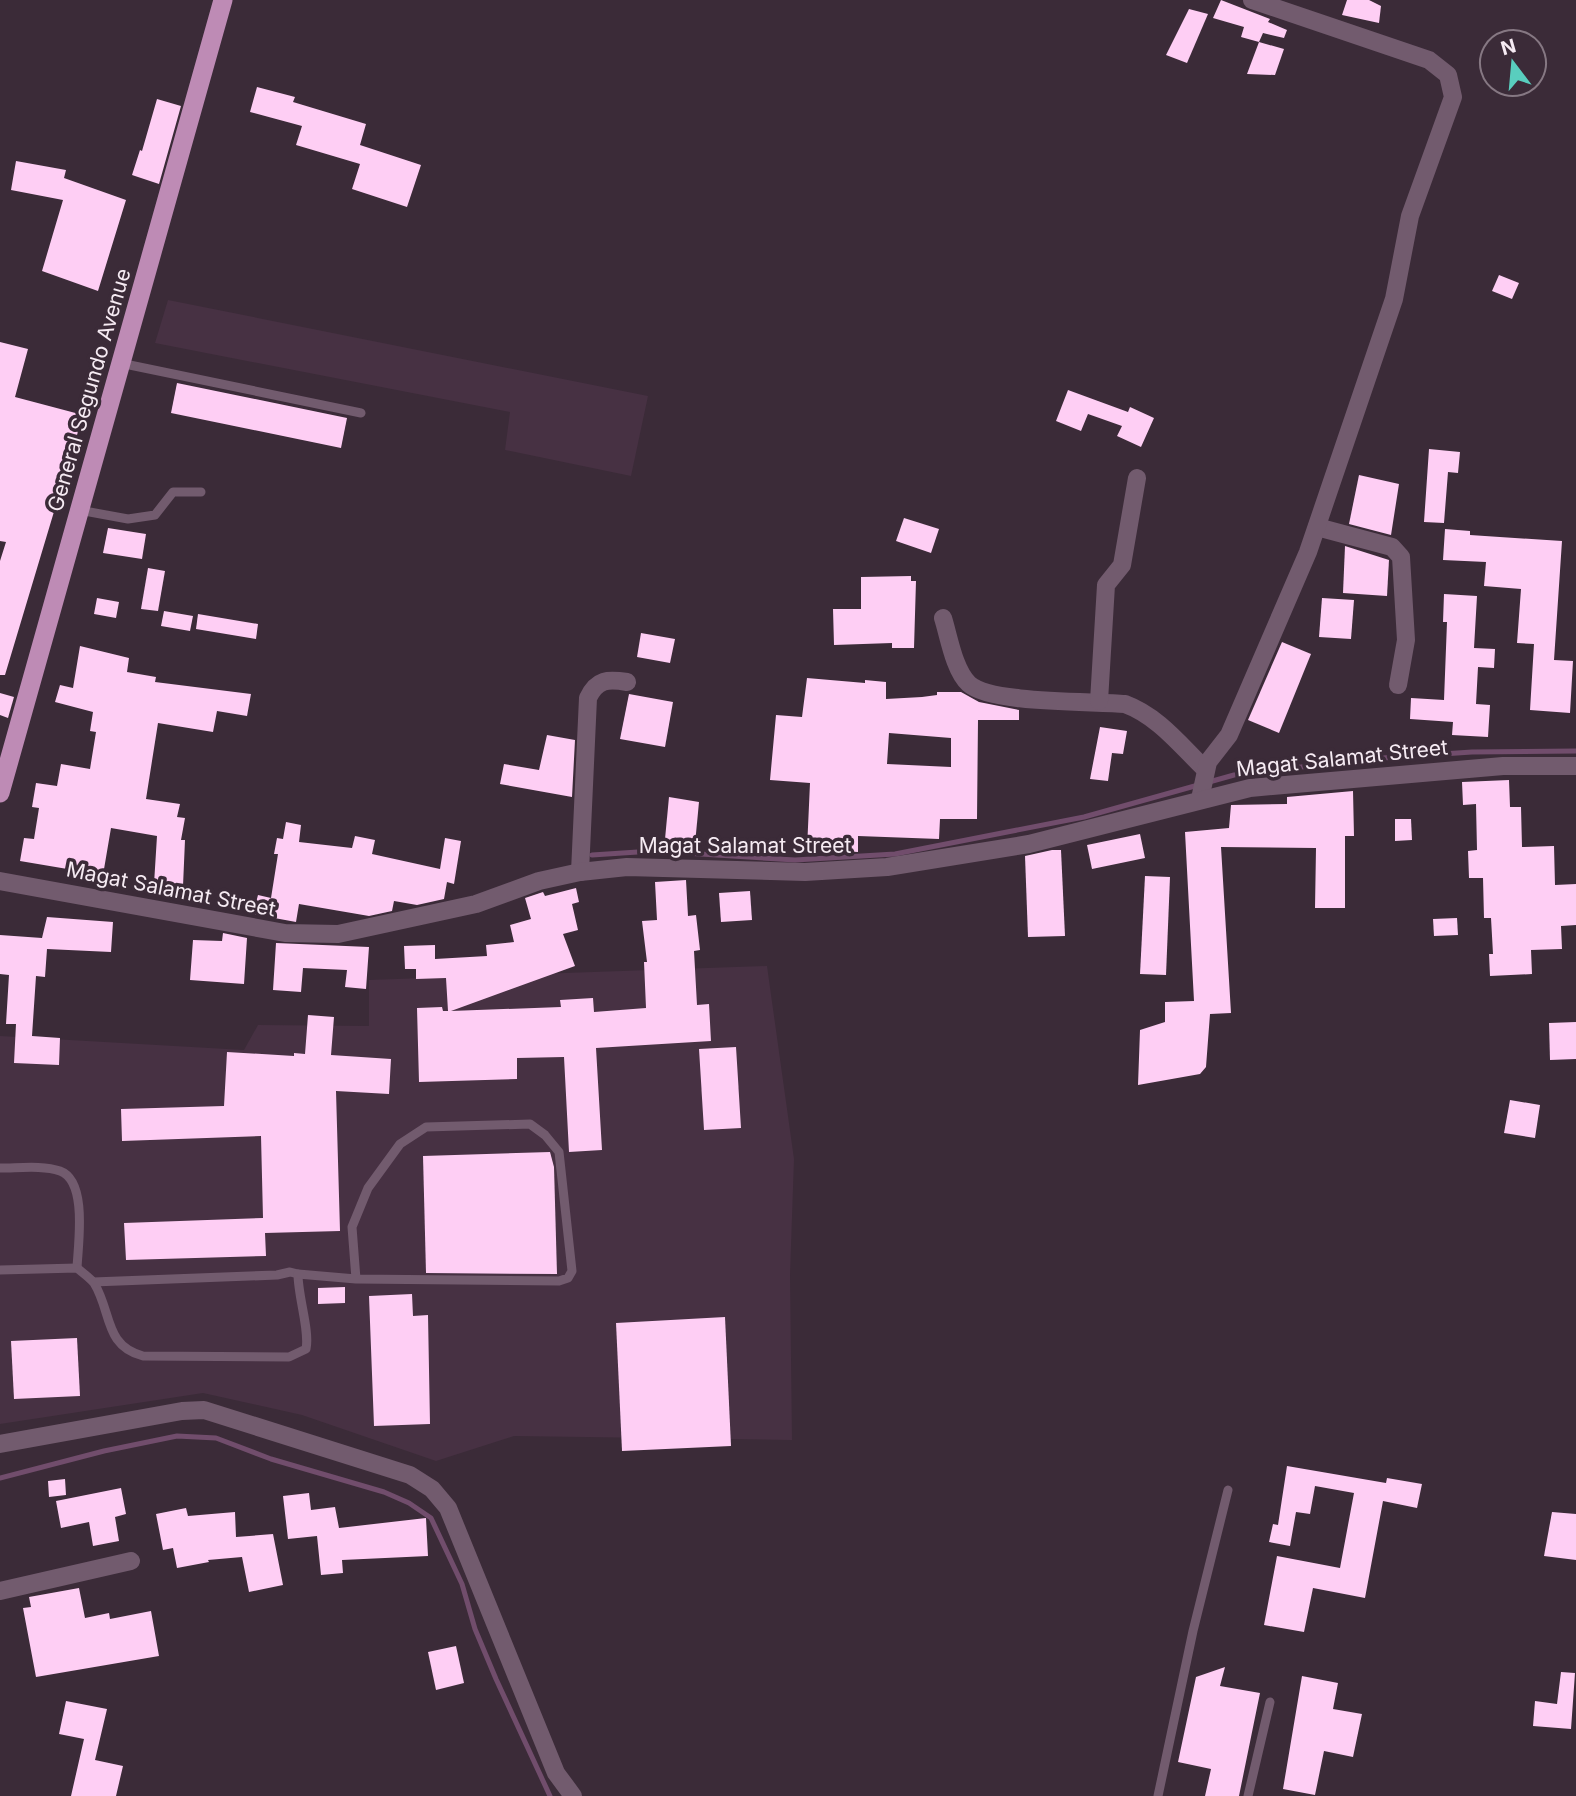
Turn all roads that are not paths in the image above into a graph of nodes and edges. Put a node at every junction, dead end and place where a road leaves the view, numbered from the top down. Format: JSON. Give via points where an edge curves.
{"nodes":[{"id":1,"x":223,"y":0,"type":"edge"},
{"id":2,"x":1252,"y":0,"type":"edge"},
{"id":3,"x":120,"y":363,"type":"junction"},
{"id":4,"x":360,"y":413,"type":"dead end"},
{"id":5,"x":1137,"y":478,"type":"dead end"},
{"id":6,"x":201,"y":492,"type":"dead end"},
{"id":7,"x":79,"y":510,"type":"junction"},
{"id":8,"x":1317,"y":527,"type":"junction"},
{"id":9,"x":943,"y":618,"type":"dead end"},
{"id":10,"x":627,"y":682,"type":"dead end"},
{"id":11,"x":1398,"y":685,"type":"dead end"},
{"id":12,"x":1099,"y":701,"type":"junction"},
{"id":13,"x":1576,"y":766,"type":"edge"},
{"id":14,"x":1205,"y":772,"type":"junction"},
{"id":15,"x":0,"y":793,"type":"edge"},
{"id":16,"x":1200,"y":796,"type":"junction"},
{"id":17,"x":580,"y":872,"type":"junction"},
{"id":18,"x":0,"y":881,"type":"edge"},
{"id":19,"x":0,"y":1168,"type":"edge"},
{"id":20,"x":77,"y":1268,"type":"junction"},
{"id":21,"x":0,"y":1270,"type":"edge"},
{"id":22,"x":298,"y":1274,"type":"junction"},
{"id":23,"x":356,"y":1279,"type":"junction"},
{"id":24,"x":93,"y":1282,"type":"junction"},
{"id":25,"x":0,"y":1444,"type":"edge"},
{"id":26,"x":1228,"y":1490,"type":"dead end"},
{"id":27,"x":131,"y":1561,"type":"dead end"},
{"id":28,"x":0,"y":1591,"type":"edge"},
{"id":29,"x":1270,"y":1702,"type":"dead end"},
{"id":30,"x":573,"y":1796,"type":"edge"},
{"id":31,"x":1158,"y":1796,"type":"edge"},
{"id":32,"x":1248,"y":1796,"type":"edge"}],
"edges":[{"from":1,"to":3,"type":"highway","name":"General Segundo Avenue"},
{"from":2,"to":8,"type":"street","via":[[1429,60],[1441,67],[1452,84],[1448,117],[1407,229],[1394,299]]},
{"from":3,"to":4,"type":"lane"},
{"from":3,"to":7,"type":"highway","name":"General Segundo Avenue"},
{"from":5,"to":12,"type":"street","via":[[1122,565],[1106,585]]},
{"from":6,"to":7,"type":"lane","via":[[173,492],[155,515],[128,519]]},
{"from":7,"to":15,"type":"highway","name":"General Segundo Avenue"},
{"from":8,"to":11,"type":"street","via":[[1392,547],[1401,556],[1406,640]]},
{"from":8,"to":14,"type":"street","via":[[1229,735]]},
{"from":9,"to":12,"type":"street","via":[[961,672],[976,688],[1020,698]]},
{"from":10,"to":17,"type":"street","via":[[599,682],[588,698]]},
{"from":12,"to":14,"type":"street","via":[[1141,710]]},
{"from":13,"to":16,"type":"street","name":"Magat Salamat Street","via":[[1503,766],[1376,776]]},
{"from":14,"to":16,"type":"street"},
{"from":16,"to":17,"type":"street","name":"Magat Salamat Street","via":[[1144,817],[1029,844],[887,867],[805,873],[627,867]]},
{"from":17,"to":18,"type":"street","name":"Magat Salamat Street","via":[[370,930],[314,935]]},
{"from":19,"to":20,"type":"lane","via":[[62,1171],[73,1182],[79,1197]]},
{"from":20,"to":21,"type":"lane"},
{"from":20,"to":24,"type":"lane"},
{"from":22,"to":23,"type":"lane"},
{"from":22,"to":24,"type":"lane"},
{"from":22,"to":24,"type":"lane","via":[[298,1298],[308,1340],[306,1349],[289,1357],[144,1356],[128,1352],[118,1343]]},
{"from":23,"to":23,"type":"lane","via":[[352,1227],[368,1188],[400,1144],[426,1127],[530,1124],[559,1152],[572,1271],[568,1278]]},
{"from":25,"to":30,"type":"street","via":[[204,1410],[410,1475],[432,1489],[448,1508],[556,1773]]},
{"from":26,"to":31,"type":"lane"},
{"from":27,"to":28,"type":"street"},
{"from":29,"to":32,"type":"lane"}]}
